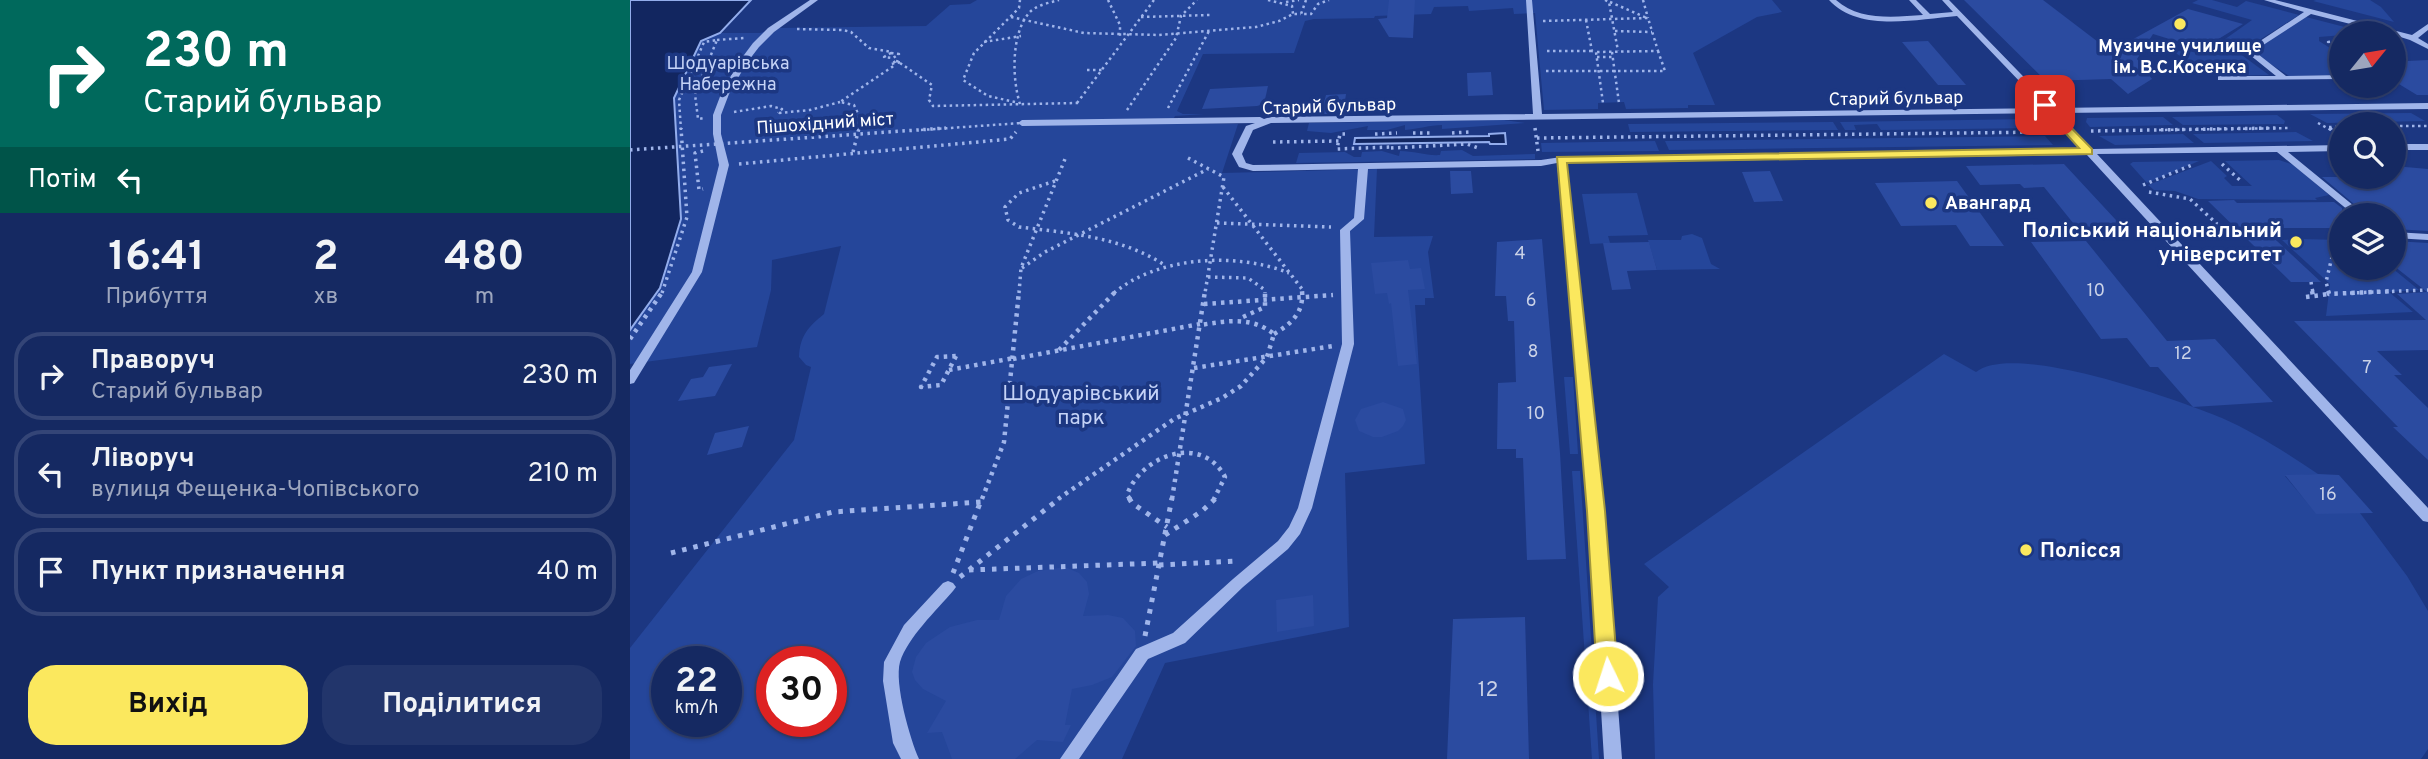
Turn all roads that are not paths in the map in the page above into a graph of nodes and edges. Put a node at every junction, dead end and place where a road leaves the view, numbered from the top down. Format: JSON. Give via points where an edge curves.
{"nodes":[{"id":1,"x":815,"y":0,"type":"edge"},
{"id":2,"x":1529,"y":0,"type":"edge"},
{"id":3,"x":1832,"y":0,"type":"edge"},
{"id":4,"x":1912,"y":0,"type":"edge"},
{"id":5,"x":1945,"y":0,"type":"edge"},
{"id":6,"x":2267,"y":0,"type":"edge"},
{"id":7,"x":2310,"y":11,"type":"junction"},
{"id":8,"x":1958,"y":14,"type":"junction"},
{"id":9,"x":1927,"y":15,"type":"junction"},
{"id":10,"x":2428,"y":26,"type":"edge"},
{"id":11,"x":2413,"y":37,"type":"junction"},
{"id":12,"x":2427,"y":46,"type":"edge"},
{"id":13,"x":2329,"y":77,"type":"edge"},
{"id":14,"x":2221,"y":78,"type":"dead end"},
{"id":15,"x":2284,"y":78,"type":"junction"},
{"id":16,"x":2428,"y":106,"type":"edge"},
{"id":17,"x":2052,"y":111,"type":"junction"},
{"id":18,"x":1270,"y":120,"type":"junction"},
{"id":19,"x":1023,"y":123,"type":"road end"},
{"id":20,"x":1537,"y":123,"type":"junction"},
{"id":21,"x":2406,"y":147,"type":"edge"},
{"id":22,"x":2416,"y":147,"type":"junction"},
{"id":23,"x":2428,"y":147,"type":"edge"},
{"id":24,"x":2329,"y":148,"type":"edge"},
{"id":25,"x":2279,"y":149,"type":"junction"},
{"id":26,"x":2088,"y":151,"type":"junction"},
{"id":27,"x":2428,"y":155,"type":"edge"},
{"id":28,"x":1561,"y":160,"type":"junction"},
{"id":29,"x":1363,"y":167,"type":"junction"},
{"id":30,"x":2345,"y":203,"type":"edge"},
{"id":31,"x":2406,"y":236,"type":"edge"},
{"id":32,"x":2428,"y":237,"type":"edge"},
{"id":33,"x":630,"y":380,"type":"edge"},
{"id":34,"x":2428,"y":517,"type":"edge"},
{"id":35,"x":948,"y":587,"type":"road end"},
{"id":36,"x":910,"y":759,"type":"edge"},
{"id":37,"x":1069,"y":759,"type":"edge"},
{"id":38,"x":1613,"y":759,"type":"edge"}],
"edges":[{"from":1,"to":33,"type":"street","via":[[771,30],[742,63],[724,94],[717,115],[724,165],[697,272]]},
{"from":2,"to":20,"type":"street"},
{"from":3,"to":9,"type":"street","via":[[1849,15]]},
{"from":4,"to":9,"type":"street"},
{"from":5,"to":8,"type":"street"},
{"from":6,"to":7,"type":"street"},
{"from":7,"to":11,"type":"street"},
{"from":7,"to":15,"type":"street","via":[[2249,51]]},
{"from":8,"to":9,"type":"street"},
{"from":8,"to":17,"type":"street"},
{"from":10,"to":11,"type":"street"},
{"from":11,"to":12,"type":"street"},
{"from":13,"to":15,"type":"street"},
{"from":14,"to":15,"type":"street"},
{"from":16,"to":17,"type":"street","name":"Старий бульвар"},
{"from":17,"to":20,"type":"street","name":"Старий бульвар"},
{"from":17,"to":26,"type":"street"},
{"from":18,"to":19,"type":"street","name":"Старий бульвар"},
{"from":18,"to":20,"type":"street","name":"Старий бульвар"},
{"from":18,"to":29,"type":"street","name":"Старий бульвар","via":[[1245,132],[1237,154],[1242,165]]},
{"from":21,"to":22,"type":"street"},
{"from":22,"to":23,"type":"street"},
{"from":22,"to":27,"type":"street"},
{"from":24,"to":25,"type":"street","name":"Старий бульвар"},
{"from":25,"to":26,"type":"street","name":"Старий бульвар"},
{"from":25,"to":30,"type":"street"},
{"from":26,"to":28,"type":"street","name":"Старий бульвар"},
{"from":26,"to":34,"type":"street"},
{"from":28,"to":29,"type":"street","name":"Старий бульвар"},
{"from":28,"to":38,"type":"street","via":[[1596,511]]},
{"from":29,"to":37,"type":"street","via":[[1359,219],[1346,227],[1348,344],[1305,508],[1295,530],[1179,638],[1142,654]]},
{"from":31,"to":32,"type":"street"},
{"from":35,"to":36,"type":"street","via":[[910,630],[892,662],[902,743]]}]}
